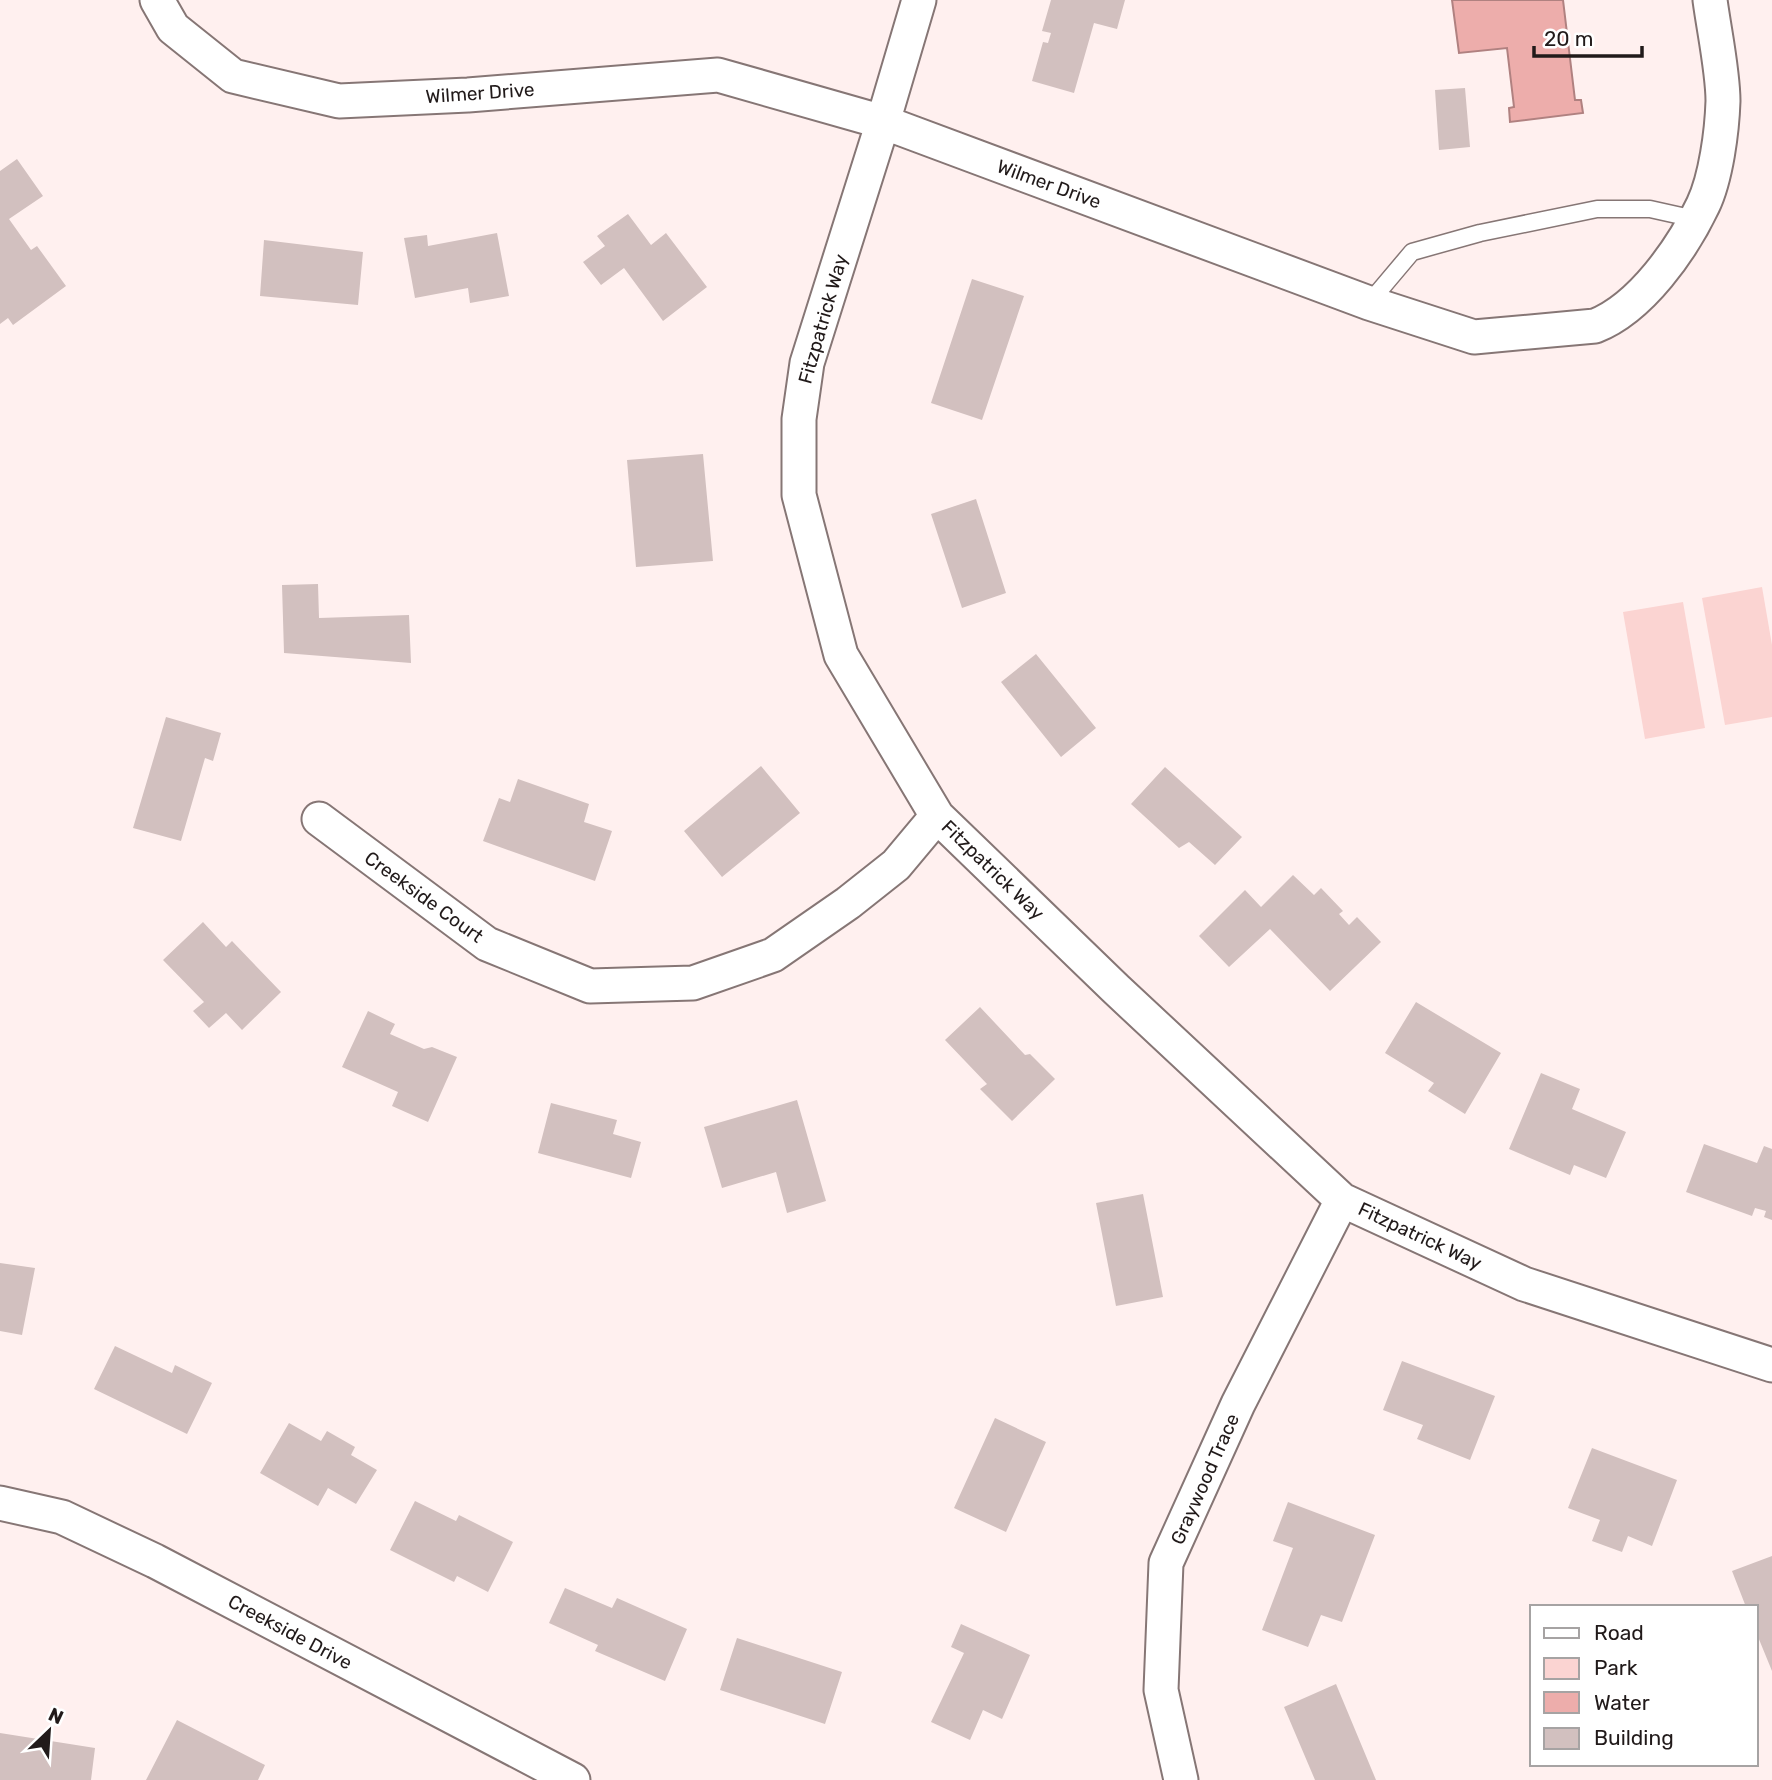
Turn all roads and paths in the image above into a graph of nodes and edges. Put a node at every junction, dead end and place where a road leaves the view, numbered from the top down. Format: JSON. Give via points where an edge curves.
{"nodes":[{"id":1,"x":157,"y":0,"type":"edge"},
{"id":2,"x":919,"y":0,"type":"edge"},
{"id":3,"x":1710,"y":0,"type":"edge"},
{"id":4,"x":883,"y":122,"type":"junction"},
{"id":5,"x":1695,"y":219,"type":"junction"},
{"id":6,"x":1369,"y":303,"type":"junction"},
{"id":7,"x":937,"y":816,"type":"junction"},
{"id":8,"x":318,"y":819,"type":"dead end"},
{"id":9,"x":1342,"y":1200,"type":"junction"},
{"id":10,"x":1772,"y":1365,"type":"edge"},
{"id":11,"x":0,"y":1503,"type":"edge"},
{"id":12,"x":573,"y":1780,"type":"edge"},
{"id":13,"x":1181,"y":1780,"type":"edge"}],
"edges":[{"from":1,"to":4,"type":"street","name":"Wilmer Drive","via":[[173,27],[233,76],[338,101],[718,75]]},
{"from":2,"to":4,"type":"street","name":"Fitzpatrick Way"},
{"from":3,"to":5,"type":"street","name":"Wilmer Drive","via":[[1723,100],[1715,164]]},
{"from":4,"to":6,"type":"street","name":"Wilmer Drive"},
{"from":4,"to":7,"type":"street","name":"Fitzpatrick Way","via":[[807,363],[799,419],[799,495],[841,655]]},
{"from":5,"to":6,"type":"lane","via":[[1650,209],[1597,209],[1480,233],[1412,251]]},
{"from":5,"to":6,"type":"street","name":"Wilmer Drive","via":[[1658,278],[1612,320],[1595,326],[1474,337]]},
{"from":7,"to":8,"type":"street","name":"Creekside Court","via":[[896,865],[773,955],[693,983],[590,986],[487,944]]},
{"from":7,"to":9,"type":"street","name":"Fitzpatrick Way"},
{"from":9,"to":10,"type":"street","name":"Fitzpatrick Way","via":[[1524,1284]]},
{"from":9,"to":13,"type":"street","name":"Graywood Trace","via":[[1238,1405],[1167,1563],[1161,1690]]},
{"from":11,"to":12,"type":"street","name":"Creekside Drive","via":[[62,1517],[155,1561]]}]}
